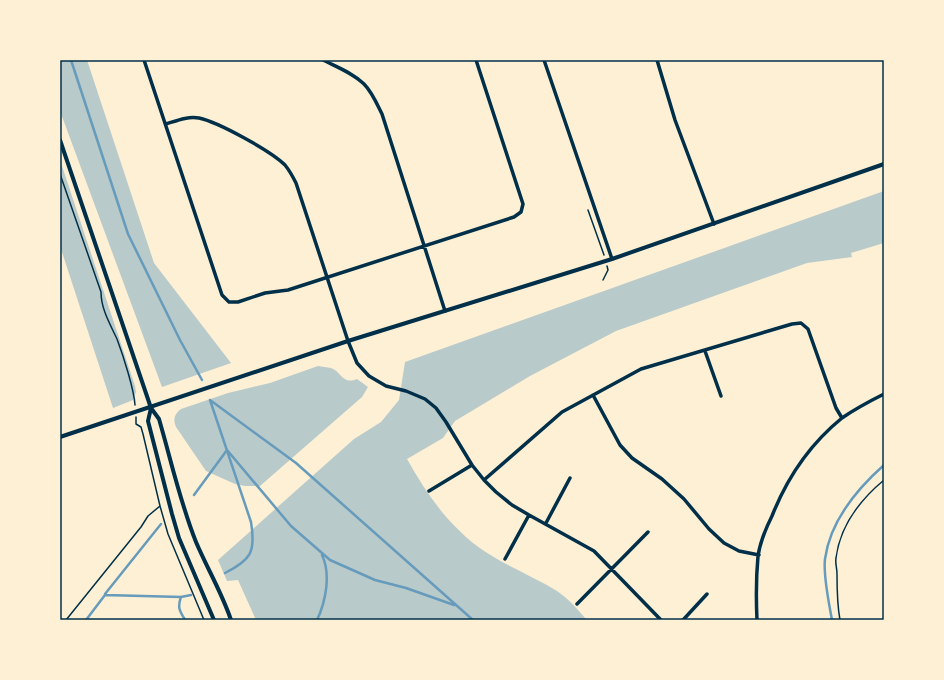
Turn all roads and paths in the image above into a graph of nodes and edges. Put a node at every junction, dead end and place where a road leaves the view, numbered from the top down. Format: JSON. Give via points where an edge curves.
{"nodes":[{"id":1,"x":144,"y":60,"type":"edge"},
{"id":2,"x":323,"y":60,"type":"edge"},
{"id":3,"x":476,"y":60,"type":"edge"},
{"id":4,"x":544,"y":60,"type":"edge"},
{"id":5,"x":657,"y":60,"type":"edge"},
{"id":6,"x":166,"y":124,"type":"junction"},
{"id":7,"x":60,"y":140,"type":"edge"},
{"id":8,"x":884,"y":164,"type":"edge"},
{"id":9,"x":60,"y":174,"type":"edge"},
{"id":10,"x":714,"y":224,"type":"junction"},
{"id":11,"x":424,"y":246,"type":"junction"},
{"id":12,"x":612,"y":259,"type":"junction"},
{"id":13,"x":605,"y":261,"type":"junction"},
{"id":14,"x":327,"y":278,"type":"junction"},
{"id":15,"x":603,"y":280,"type":"dead end"},
{"id":16,"x":445,"y":311,"type":"junction"},
{"id":17,"x":348,"y":341,"type":"junction"},
{"id":18,"x":705,"y":351,"type":"junction"},
{"id":19,"x":884,"y":394,"type":"edge"},
{"id":20,"x":593,"y":395,"type":"junction"},
{"id":21,"x":721,"y":396,"type":"dead end"},
{"id":22,"x":151,"y":408,"type":"junction"},
{"id":23,"x":136,"y":412,"type":"junction"},
{"id":24,"x":842,"y":418,"type":"junction"},
{"id":25,"x":60,"y":437,"type":"edge"},
{"id":26,"x":472,"y":465,"type":"junction"},
{"id":27,"x":570,"y":478,"type":"dead end"},
{"id":28,"x":484,"y":480,"type":"junction"},
{"id":29,"x":884,"y":480,"type":"edge"},
{"id":30,"x":429,"y":491,"type":"dead end"},
{"id":31,"x":160,"y":506,"type":"junction"},
{"id":32,"x":529,"y":515,"type":"junction"},
{"id":33,"x":546,"y":523,"type":"junction"},
{"id":34,"x":648,"y":532,"type":"dead end"},
{"id":35,"x":759,"y":555,"type":"junction"},
{"id":36,"x":505,"y":559,"type":"dead end"},
{"id":37,"x":613,"y":569,"type":"junction"},
{"id":38,"x":707,"y":594,"type":"dead end"},
{"id":39,"x":577,"y":604,"type":"dead end"},
{"id":40,"x":66,"y":620,"type":"edge"},
{"id":41,"x":204,"y":620,"type":"edge"},
{"id":42,"x":214,"y":620,"type":"edge"},
{"id":43,"x":231,"y":620,"type":"edge"},
{"id":44,"x":660,"y":620,"type":"edge"},
{"id":45,"x":683,"y":620,"type":"edge"},
{"id":46,"x":757,"y":620,"type":"edge"},
{"id":47,"x":840,"y":620,"type":"edge"}],
"edges":[{"from":1,"to":6,"type":"street"},
{"from":2,"to":11,"type":"street","via":[[364,84],[373,96],[382,114]]},
{"from":3,"to":11,"type":"street","via":[[523,204],[521,212],[514,217]]},
{"from":4,"to":12,"type":"street"},
{"from":5,"to":10,"type":"street","via":[[675,120]]},
{"from":6,"to":14,"type":"street","via":[[198,118],[218,125],[271,154],[285,165],[296,183]]},
{"from":6,"to":14,"type":"street","via":[[222,295],[229,302],[288,290]]},
{"from":7,"to":22,"type":"street"},
{"from":8,"to":10,"type":"street"},
{"from":9,"to":23,"type":"path","via":[[101,292],[106,316],[125,363],[135,398]]},
{"from":10,"to":12,"type":"street"},
{"from":11,"to":14,"type":"street"},
{"from":11,"to":16,"type":"street"},
{"from":12,"to":13,"type":"street"},
{"from":13,"to":15,"type":"path","via":[[608,269]]},
{"from":13,"to":16,"type":"street"},
{"from":14,"to":17,"type":"street"},
{"from":16,"to":17,"type":"street"},
{"from":17,"to":22,"type":"street"},
{"from":17,"to":26,"type":"street","via":[[357,363],[369,376],[386,386],[425,399],[436,408]]},
{"from":18,"to":20,"type":"street","via":[[641,369]]},
{"from":18,"to":21,"type":"street"},
{"from":18,"to":24,"type":"street","via":[[801,323],[808,328],[836,408]]},
{"from":19,"to":24,"type":"street"},
{"from":20,"to":28,"type":"street","via":[[562,412]]},
{"from":20,"to":35,"type":"street","via":[[620,445],[632,458],[662,479],[684,499],[724,543]]},
{"from":22,"to":23,"type":"street"},
{"from":22,"to":42,"type":"street","via":[[148,421],[172,514]]},
{"from":22,"to":43,"type":"street","via":[[159,419],[196,542]]},
{"from":23,"to":25,"type":"street"},
{"from":23,"to":31,"type":"path","via":[[136,424],[141,427]]},
{"from":24,"to":35,"type":"street","via":[[800,463],[781,494]]},
{"from":26,"to":28,"type":"street"},
{"from":26,"to":30,"type":"street"},
{"from":27,"to":33,"type":"street"},
{"from":28,"to":32,"type":"street","via":[[501,496]]},
{"from":29,"to":47,"type":"path","via":[[856,508],[838,548],[836,581]]},
{"from":31,"to":40,"type":"path","via":[[148,516]]},
{"from":31,"to":41,"type":"path","via":[[168,534]]},
{"from":32,"to":33,"type":"street"},
{"from":32,"to":36,"type":"street"},
{"from":33,"to":37,"type":"street","via":[[594,551]]},
{"from":34,"to":37,"type":"street"},
{"from":35,"to":46,"type":"street","via":[[755,590]]},
{"from":37,"to":39,"type":"street"},
{"from":37,"to":44,"type":"street"},
{"from":38,"to":45,"type":"street"}]}
